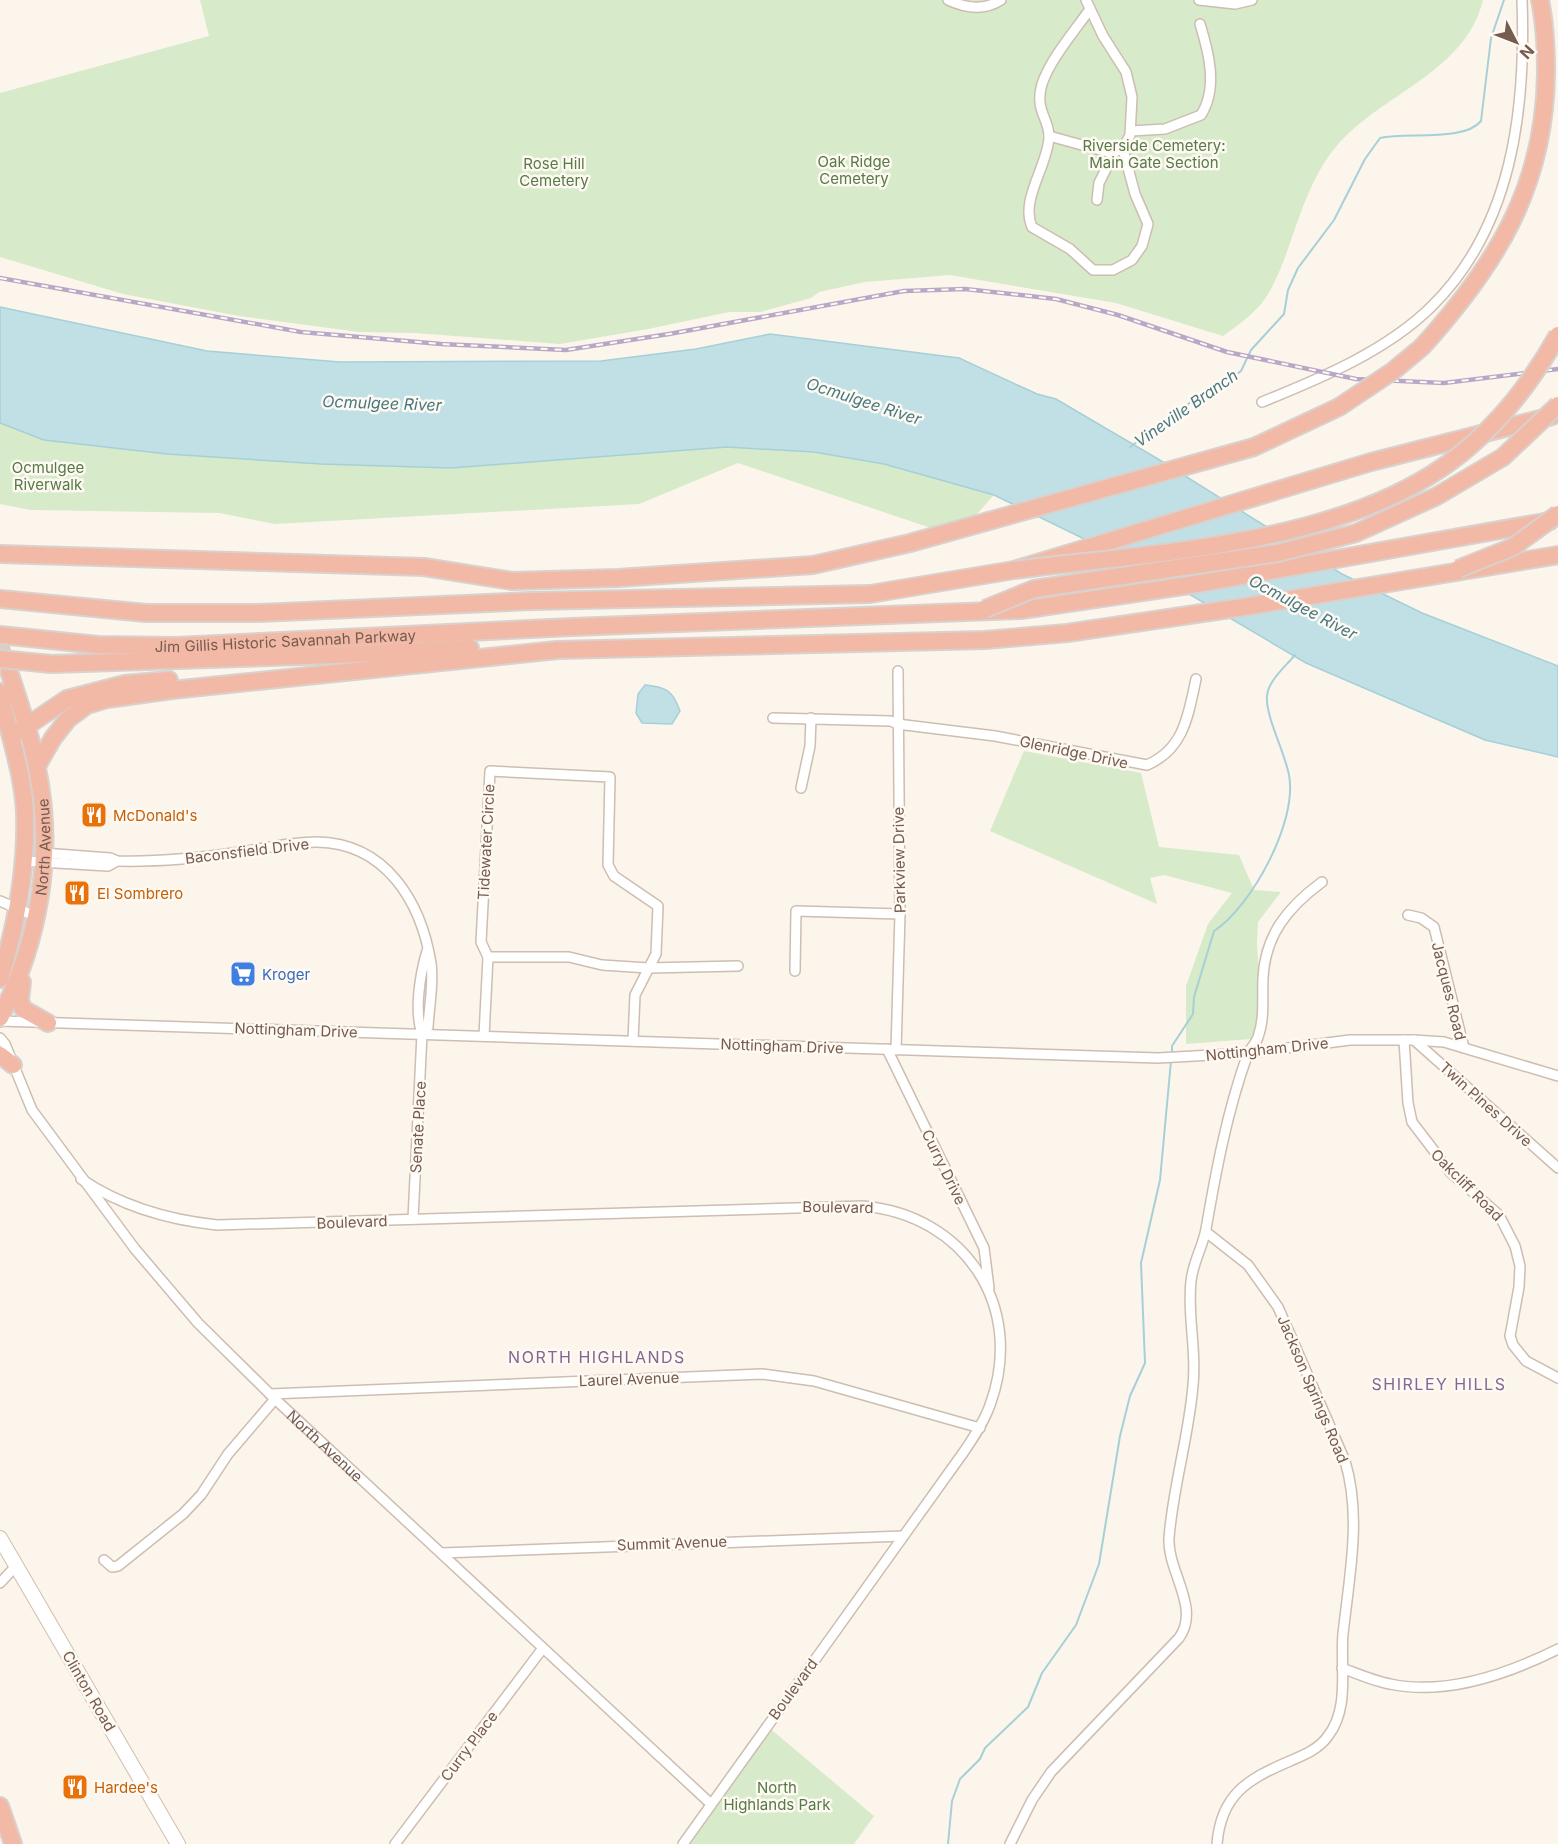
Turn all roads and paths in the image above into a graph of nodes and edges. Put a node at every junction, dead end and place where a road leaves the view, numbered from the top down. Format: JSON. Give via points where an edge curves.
{"nodes":[{"id":1,"x":948,"y":0,"type":"edge"},
{"id":2,"x":1001,"y":0,"type":"edge"},
{"id":3,"x":1199,"y":0,"type":"edge"},
{"id":4,"x":1252,"y":0,"type":"edge"},
{"id":5,"x":1522,"y":0,"type":"edge"},
{"id":6,"x":1540,"y":0,"type":"edge"},
{"id":7,"x":1088,"y":5,"type":"edge"},
{"id":8,"x":1200,"y":24,"type":"dead end"},
{"id":9,"x":1131,"y":131,"type":"junction"},
{"id":10,"x":1049,"y":136,"type":"junction"},
{"id":11,"x":1118,"y":151,"type":"junction"},
{"id":12,"x":1096,"y":200,"type":"dead end"},
{"id":13,"x":1558,"y":335,"type":"edge"},
{"id":14,"x":1262,"y":402,"type":"dead end"},
{"id":15,"x":1558,"y":405,"type":"edge"},
{"id":16,"x":1558,"y":415,"type":"edge"},
{"id":17,"x":1558,"y":514,"type":"edge"},
{"id":18,"x":1558,"y":520,"type":"edge"},
{"id":19,"x":0,"y":542,"type":"edge"},
{"id":20,"x":0,"y":554,"type":"edge"},
{"id":21,"x":38,"y":554,"type":"junction"},
{"id":22,"x":1558,"y":555,"type":"edge"},
{"id":23,"x":1458,"y":569,"type":"junction"},
{"id":24,"x":1014,"y":570,"type":"junction"},
{"id":25,"x":0,"y":599,"type":"edge"},
{"id":26,"x":985,"y":609,"type":"junction"},
{"id":27,"x":0,"y":635,"type":"edge"},
{"id":28,"x":557,"y":650,"type":"junction"},
{"id":29,"x":5,"y":665,"type":"edge"},
{"id":30,"x":898,"y":671,"type":"dead end"},
{"id":31,"x":266,"y":678,"type":"junction"},
{"id":32,"x":1196,"y":679,"type":"dead end"},
{"id":33,"x":0,"y":692,"type":"edge"},
{"id":34,"x":773,"y":718,"type":"dead end"},
{"id":35,"x":811,"y":718,"type":"junction"},
{"id":36,"x":897,"y":724,"type":"junction"},
{"id":37,"x":26,"y":727,"type":"junction"},
{"id":38,"x":4,"y":740,"type":"edge"},
{"id":39,"x":37,"y":766,"type":"junction"},
{"id":40,"x":801,"y":788,"type":"dead end"},
{"id":41,"x":43,"y":858,"type":"junction"},
{"id":42,"x":22,"y":861,"type":"junction"},
{"id":43,"x":1322,"y":882,"type":"dead end"},
{"id":44,"x":0,"y":901,"type":"edge"},
{"id":45,"x":18,"y":909,"type":"junction"},
{"id":46,"x":900,"y":914,"type":"junction"},
{"id":47,"x":1408,"y":915,"type":"dead end"},
{"id":48,"x":37,"y":917,"type":"junction"},
{"id":49,"x":488,"y":957,"type":"junction"},
{"id":50,"x":24,"y":963,"type":"junction"},
{"id":51,"x":738,"y":966,"type":"dead end"},
{"id":52,"x":648,"y":968,"type":"junction"},
{"id":53,"x":795,"y":971,"type":"dead end"},
{"id":54,"x":0,"y":979,"type":"edge"},
{"id":55,"x":0,"y":1019,"type":"edge"},
{"id":56,"x":48,"y":1023,"type":"junction"},
{"id":57,"x":422,"y":1034,"type":"junction"},
{"id":58,"x":484,"y":1036,"type":"junction"},
{"id":59,"x":0,"y":1038,"type":"edge"},
{"id":60,"x":1409,"y":1040,"type":"junction"},
{"id":61,"x":633,"y":1041,"type":"junction"},
{"id":62,"x":1464,"y":1048,"type":"junction"},
{"id":63,"x":892,"y":1049,"type":"junction"},
{"id":64,"x":1248,"y":1053,"type":"junction"},
{"id":65,"x":6,"y":1060,"type":"edge"},
{"id":66,"x":1558,"y":1076,"type":"edge"},
{"id":67,"x":1558,"y":1168,"type":"edge"},
{"id":68,"x":81,"y":1179,"type":"junction"},
{"id":69,"x":413,"y":1220,"type":"junction"},
{"id":70,"x":1206,"y":1232,"type":"junction"},
{"id":71,"x":989,"y":1289,"type":"junction"},
{"id":72,"x":1558,"y":1378,"type":"edge"},
{"id":73,"x":273,"y":1397,"type":"junction"},
{"id":74,"x":980,"y":1428,"type":"junction"},
{"id":75,"x":903,"y":1536,"type":"junction"},
{"id":76,"x":0,"y":1538,"type":"edge"},
{"id":77,"x":442,"y":1553,"type":"junction"},
{"id":78,"x":104,"y":1560,"type":"dead end"},
{"id":79,"x":16,"y":1566,"type":"junction"},
{"id":80,"x":0,"y":1583,"type":"edge"},
{"id":81,"x":543,"y":1648,"type":"junction"},
{"id":82,"x":1558,"y":1649,"type":"edge"},
{"id":83,"x":1342,"y":1668,"type":"junction"},
{"id":84,"x":711,"y":1804,"type":"junction"},
{"id":85,"x":0,"y":1806,"type":"edge"},
{"id":86,"x":13,"y":1844,"type":"edge"},
{"id":87,"x":178,"y":1844,"type":"edge"},
{"id":88,"x":395,"y":1844,"type":"edge"},
{"id":89,"x":683,"y":1844,"type":"edge"},
{"id":90,"x":1010,"y":1844,"type":"edge"},
{"id":91,"x":1218,"y":1844,"type":"edge"}],
"edges":[{"from":1,"to":2,"type":"street","via":[[977,8]]},
{"from":3,"to":4,"type":"street","via":[[1235,4]]},
{"from":5,"to":14,"type":"street","via":[[1521,76],[1514,146],[1496,207],[1468,260],[1443,294],[1412,323],[1346,366]]},
{"from":6,"to":21,"type":"highway","bridge":true,"via":[[1545,93],[1538,149],[1527,190],[1494,255],[1468,294],[1422,347],[1393,371],[1339,407],[1254,447],[910,543],[813,565],[512,581],[424,567]]},
{"from":7,"to":9,"type":"street","via":[[1126,72],[1132,97]]},
{"from":7,"to":10,"type":"street","via":[[1043,81],[1040,106]]},
{"from":8,"to":9,"type":"street","via":[[1210,77],[1210,93],[1201,115],[1165,129]]},
{"from":9,"to":11,"type":"street","via":[[1129,141]]},
{"from":10,"to":11,"type":"street"},
{"from":10,"to":11,"type":"street","via":[[1030,204],[1030,223],[1070,249],[1092,270],[1124,265],[1138,253],[1147,235],[1148,224]]},
{"from":11,"to":12,"type":"street","via":[[1099,183]]},
{"from":13,"to":24,"type":"highway","bridge":true,"via":[[1500,416],[1445,466],[1386,498],[1344,515],[1223,543]]},
{"from":15,"to":26,"type":"highway","bridge":true,"via":[[1503,457],[1437,496],[1356,534],[1278,553],[1034,589]]},
{"from":16,"to":24,"type":"highway","bridge":true,"via":[[1326,476]]},
{"from":17,"to":23,"type":"highway","bridge":true,"via":[[1513,547]]},
{"from":18,"to":26,"type":"highway","name":"Jim Gillis Historic Savannah Parkway","via":[[1196,584],[1021,609]]},
{"from":19,"to":21,"type":"highway"},
{"from":20,"to":21,"type":"highway"},
{"from":22,"to":23,"type":"highway","bridge":true},
{"from":23,"to":28,"type":"highway","via":[[1067,633],[985,640]]},
{"from":24,"to":25,"type":"highway","via":[[870,594],[531,601],[259,613],[146,613]]},
{"from":26,"to":27,"type":"highway","name":"Jim Gillis Historic Savannah Parkway","via":[[176,646],[98,645]]},
{"from":28,"to":29,"type":"highway","bridge":true,"via":[[523,644],[344,655]]},
{"from":28,"to":31,"type":"highway"},
{"from":29,"to":37,"type":"highway","name":"North Avenue"},
{"from":30,"to":36,"type":"street","name":"Parkview Drive"},
{"from":31,"to":37,"type":"highway","via":[[125,684],[67,699]]},
{"from":31,"to":39,"type":"highway","via":[[87,705],[68,719]]},
{"from":32,"to":36,"type":"street","name":"Glenridge Drive","via":[[1188,714],[1173,748],[1147,765],[995,736]]},
{"from":33,"to":38,"type":"highway","name":"North Avenue"},
{"from":34,"to":35,"type":"street","name":"Glenridge Drive"},
{"from":35,"to":36,"type":"street","name":"Glenridge Drive"},
{"from":35,"to":40,"type":"street"},
{"from":36,"to":46,"type":"street","name":"Parkview Drive"},
{"from":37,"to":38,"type":"highway"},
{"from":37,"to":39,"type":"highway","name":"North Avenue"},
{"from":38,"to":42,"type":"highway","name":"North Avenue","via":[[23,796]]},
{"from":39,"to":41,"type":"highway","name":"North Avenue","via":[[44,825]]},
{"from":41,"to":42,"type":"street","name":"Baconsfield Drive"},
{"from":41,"to":48,"type":"highway","name":"North Avenue"},
{"from":41,"to":57,"type":"street","name":"Baconsfield Drive","via":[[173,860],[310,842],[348,847],[377,861],[401,884],[417,913],[427,948],[420,989]]},
{"from":42,"to":45,"type":"highway","name":"North Avenue"},
{"from":43,"to":64,"type":"street","via":[[1300,898],[1277,924],[1263,976],[1263,1021],[1258,1039]]},
{"from":44,"to":45,"type":"street"},
{"from":45,"to":48,"type":"street"},
{"from":45,"to":54,"type":"highway","name":"North Avenue"},
{"from":46,"to":53,"type":"street","via":[[796,911]]},
{"from":46,"to":63,"type":"street","name":"Parkview Drive"},
{"from":47,"to":62,"type":"street","name":"Jacques Road","via":[[1434,927]]},
{"from":48,"to":50,"type":"highway","name":"North Avenue"},
{"from":49,"to":52,"type":"street","via":[[569,957],[602,965]]},
{"from":49,"to":52,"type":"street","name":"Tidewater Circle","via":[[481,942],[490,771],[609,777],[608,865],[614,876],[658,906],[656,954]]},
{"from":49,"to":58,"type":"street","name":"Tidewater Circle"},
{"from":50,"to":55,"type":"highway","name":"North Avenue"},
{"from":50,"to":56,"type":"highway","via":[[21,1005]]},
{"from":51,"to":52,"type":"street"},
{"from":52,"to":61,"type":"street","name":"Tidewater Circle","via":[[635,995]]},
{"from":55,"to":56,"type":"street","name":"Nottingham Drive"},
{"from":56,"to":57,"type":"street","name":"Nottingham Drive"},
{"from":57,"to":58,"type":"street","name":"Nottingham Drive"},
{"from":57,"to":69,"type":"street","name":"Senate Place"},
{"from":58,"to":61,"type":"street","name":"Nottingham Drive"},
{"from":59,"to":65,"type":"street","name":"North Avenue"},
{"from":60,"to":62,"type":"street","name":"Nottingham Drive","via":[[1444,1042]]},
{"from":60,"to":64,"type":"street","name":"Nottingham Drive","via":[[1350,1040]]},
{"from":60,"to":67,"type":"street","name":"Twin Pines Drive"},
{"from":60,"to":72,"type":"street","name":"Oakcliff Road","via":[[1408,1103],[1412,1122],[1451,1173],[1499,1215],[1520,1266],[1510,1336],[1513,1345],[1526,1361]]},
{"from":61,"to":63,"type":"street","name":"Nottingham Drive"},
{"from":62,"to":66,"type":"street","name":"Nottingham Drive"},
{"from":63,"to":64,"type":"street","name":"Nottingham Drive","via":[[1166,1057]]},
{"from":63,"to":71,"type":"street","name":"Curry Drive","via":[[984,1248]]},
{"from":64,"to":70,"type":"street","via":[[1212,1185]]},
{"from":65,"to":68,"type":"street","name":"North Avenue","via":[[32,1110]]},
{"from":68,"to":69,"type":"street","name":"Boulevard","via":[[142,1208],[196,1223],[243,1226]]},
{"from":68,"to":73,"type":"street","name":"North Avenue","via":[[198,1323]]},
{"from":69,"to":71,"type":"street","name":"Boulevard","via":[[873,1207],[907,1215],[939,1232],[968,1257]]},
{"from":70,"to":83,"type":"street","name":"Jackson Springs Road","via":[[1248,1265],[1278,1308],[1348,1470],[1353,1540]]},
{"from":70,"to":90,"type":"street","via":[[1191,1280],[1194,1383],[1169,1541],[1187,1623],[1179,1638],[1051,1772]]},
{"from":71,"to":74,"type":"street","name":"Boulevard","via":[[999,1327],[1000,1359],[995,1391]]},
{"from":73,"to":74,"type":"street","name":"Laurel Avenue","via":[[762,1374],[814,1381]]},
{"from":73,"to":77,"type":"street","name":"North Avenue"},
{"from":73,"to":78,"type":"street","via":[[183,1514],[118,1566],[112,1567]]},
{"from":74,"to":75,"type":"street","name":"Boulevard"},
{"from":75,"to":77,"type":"street","name":"Summit Avenue"},
{"from":75,"to":84,"type":"street","name":"Boulevard"},
{"from":76,"to":79,"type":"street","name":"Clinton Road"},
{"from":77,"to":81,"type":"street","name":"North Avenue"},
{"from":79,"to":80,"type":"street"},
{"from":79,"to":87,"type":"street","name":"Clinton Road"},
{"from":81,"to":84,"type":"street","name":"North Avenue"},
{"from":81,"to":88,"type":"street","name":"Curry Place"},
{"from":82,"to":83,"type":"street","via":[[1481,1678],[1441,1687],[1390,1684]]},
{"from":83,"to":91,"type":"street","name":"Jackson Springs Road","via":[[1340,1712],[1329,1736],[1308,1754],[1243,1787],[1222,1814]]},
{"from":84,"to":89,"type":"street","name":"Boulevard"},
{"from":85,"to":86,"type":"highway"}]}
